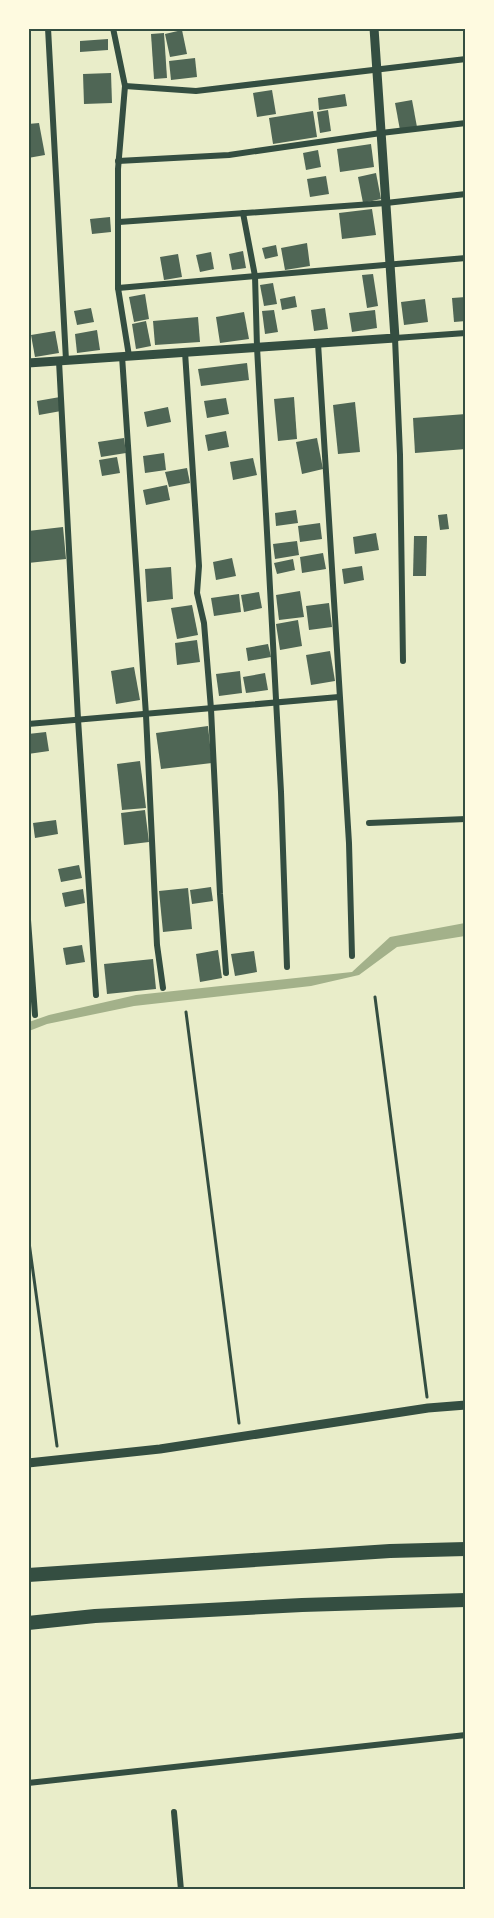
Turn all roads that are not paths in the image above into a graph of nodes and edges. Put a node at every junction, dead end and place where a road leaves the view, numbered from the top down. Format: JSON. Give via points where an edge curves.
{"nodes":[{"id":1,"x":48,"y":28,"type":"edge"},
{"id":2,"x":113,"y":28,"type":"edge"},
{"id":3,"x":374,"y":28,"type":"edge"},
{"id":4,"x":465,"y":59,"type":"edge"},
{"id":5,"x":377,"y":71,"type":"junction"},
{"id":6,"x":125,"y":86,"type":"junction"},
{"id":7,"x":465,"y":123,"type":"edge"},
{"id":8,"x":381,"y":133,"type":"junction"},
{"id":9,"x":118,"y":162,"type":"junction"},
{"id":10,"x":465,"y":194,"type":"edge"},
{"id":11,"x":386,"y":203,"type":"junction"},
{"id":12,"x":243,"y":213,"type":"junction"},
{"id":13,"x":119,"y":222,"type":"junction"},
{"id":14,"x":465,"y":258,"type":"edge"},
{"id":15,"x":390,"y":265,"type":"junction"},
{"id":16,"x":254,"y":276,"type":"junction"},
{"id":17,"x":118,"y":288,"type":"junction"},
{"id":18,"x":465,"y":333,"type":"edge"},
{"id":19,"x":395,"y":338,"type":"junction"},
{"id":20,"x":318,"y":343,"type":"junction"},
{"id":21,"x":257,"y":347,"type":"junction"},
{"id":22,"x":185,"y":352,"type":"junction"},
{"id":23,"x":125,"y":356,"type":"junction"},
{"id":24,"x":62,"y":360,"type":"junction"},
{"id":25,"x":28,"y":363,"type":"edge"},
{"id":26,"x":402,"y":661,"type":"dead end"},
{"id":27,"x":339,"y":697,"type":"junction"},
{"id":28,"x":276,"y":703,"type":"junction"},
{"id":29,"x":211,"y":709,"type":"junction"},
{"id":30,"x":146,"y":715,"type":"junction"},
{"id":31,"x":78,"y":719,"type":"junction"},
{"id":32,"x":28,"y":724,"type":"edge"},
{"id":33,"x":465,"y":819,"type":"edge"},
{"id":34,"x":369,"y":823,"type":"dead end"},
{"id":35,"x":28,"y":920,"type":"edge"},
{"id":36,"x":352,"y":956,"type":"dead end"},
{"id":37,"x":287,"y":967,"type":"dead end"},
{"id":38,"x":226,"y":973,"type":"dead end"},
{"id":39,"x":163,"y":988,"type":"dead end"},
{"id":40,"x":96,"y":995,"type":"dead end"},
{"id":41,"x":35,"y":1015,"type":"dead end"},
{"id":42,"x":465,"y":1405,"type":"edge"},
{"id":43,"x":28,"y":1463,"type":"edge"},
{"id":44,"x":465,"y":1549,"type":"edge"},
{"id":45,"x":28,"y":1575,"type":"edge"},
{"id":46,"x":465,"y":1600,"type":"edge"},
{"id":47,"x":28,"y":1623,"type":"edge"},
{"id":48,"x":465,"y":1735,"type":"edge"},
{"id":49,"x":28,"y":1783,"type":"edge"},
{"id":50,"x":174,"y":1812,"type":"dead end"},
{"id":51,"x":181,"y":1890,"type":"edge"}],
"edges":[{"from":1,"to":24,"type":"street"},
{"from":2,"to":6,"type":"street"},
{"from":3,"to":5,"type":"street"},
{"from":4,"to":5,"type":"street"},
{"from":5,"to":6,"type":"street","via":[[195,91]]},
{"from":5,"to":8,"type":"street"},
{"from":6,"to":9,"type":"street"},
{"from":7,"to":8,"type":"street"},
{"from":8,"to":9,"type":"street","via":[[229,155]]},
{"from":8,"to":11,"type":"street"},
{"from":9,"to":13,"type":"street"},
{"from":10,"to":11,"type":"street"},
{"from":11,"to":12,"type":"street"},
{"from":11,"to":15,"type":"street"},
{"from":12,"to":13,"type":"street"},
{"from":12,"to":16,"type":"street"},
{"from":13,"to":17,"type":"street"},
{"from":14,"to":15,"type":"street"},
{"from":15,"to":16,"type":"street"},
{"from":15,"to":19,"type":"street"},
{"from":16,"to":17,"type":"street"},
{"from":16,"to":21,"type":"street"},
{"from":17,"to":23,"type":"street"},
{"from":18,"to":19,"type":"street"},
{"from":19,"to":20,"type":"street"},
{"from":19,"to":26,"type":"street"},
{"from":20,"to":21,"type":"street"},
{"from":20,"to":27,"type":"street"},
{"from":21,"to":22,"type":"street"},
{"from":21,"to":28,"type":"street"},
{"from":22,"to":23,"type":"street"},
{"from":22,"to":29,"type":"street","via":[[199,566],[197,593],[204,623]]},
{"from":23,"to":24,"type":"street"},
{"from":23,"to":30,"type":"street"},
{"from":24,"to":25,"type":"street"},
{"from":24,"to":31,"type":"street"},
{"from":27,"to":28,"type":"street"},
{"from":27,"to":36,"type":"street"},
{"from":28,"to":29,"type":"street"},
{"from":28,"to":37,"type":"street"},
{"from":29,"to":30,"type":"street"},
{"from":29,"to":38,"type":"street"},
{"from":30,"to":31,"type":"street"},
{"from":30,"to":39,"type":"street","via":[[156,945]]},
{"from":31,"to":32,"type":"street"},
{"from":31,"to":40,"type":"street"},
{"from":33,"to":34,"type":"street"},
{"from":35,"to":41,"type":"street"},
{"from":42,"to":43,"type":"street","via":[[160,1449]]},
{"from":44,"to":45,"type":"highway"},
{"from":46,"to":47,"type":"highway","via":[[106,1615]]},
{"from":48,"to":49,"type":"street"},
{"from":50,"to":51,"type":"street"}]}
